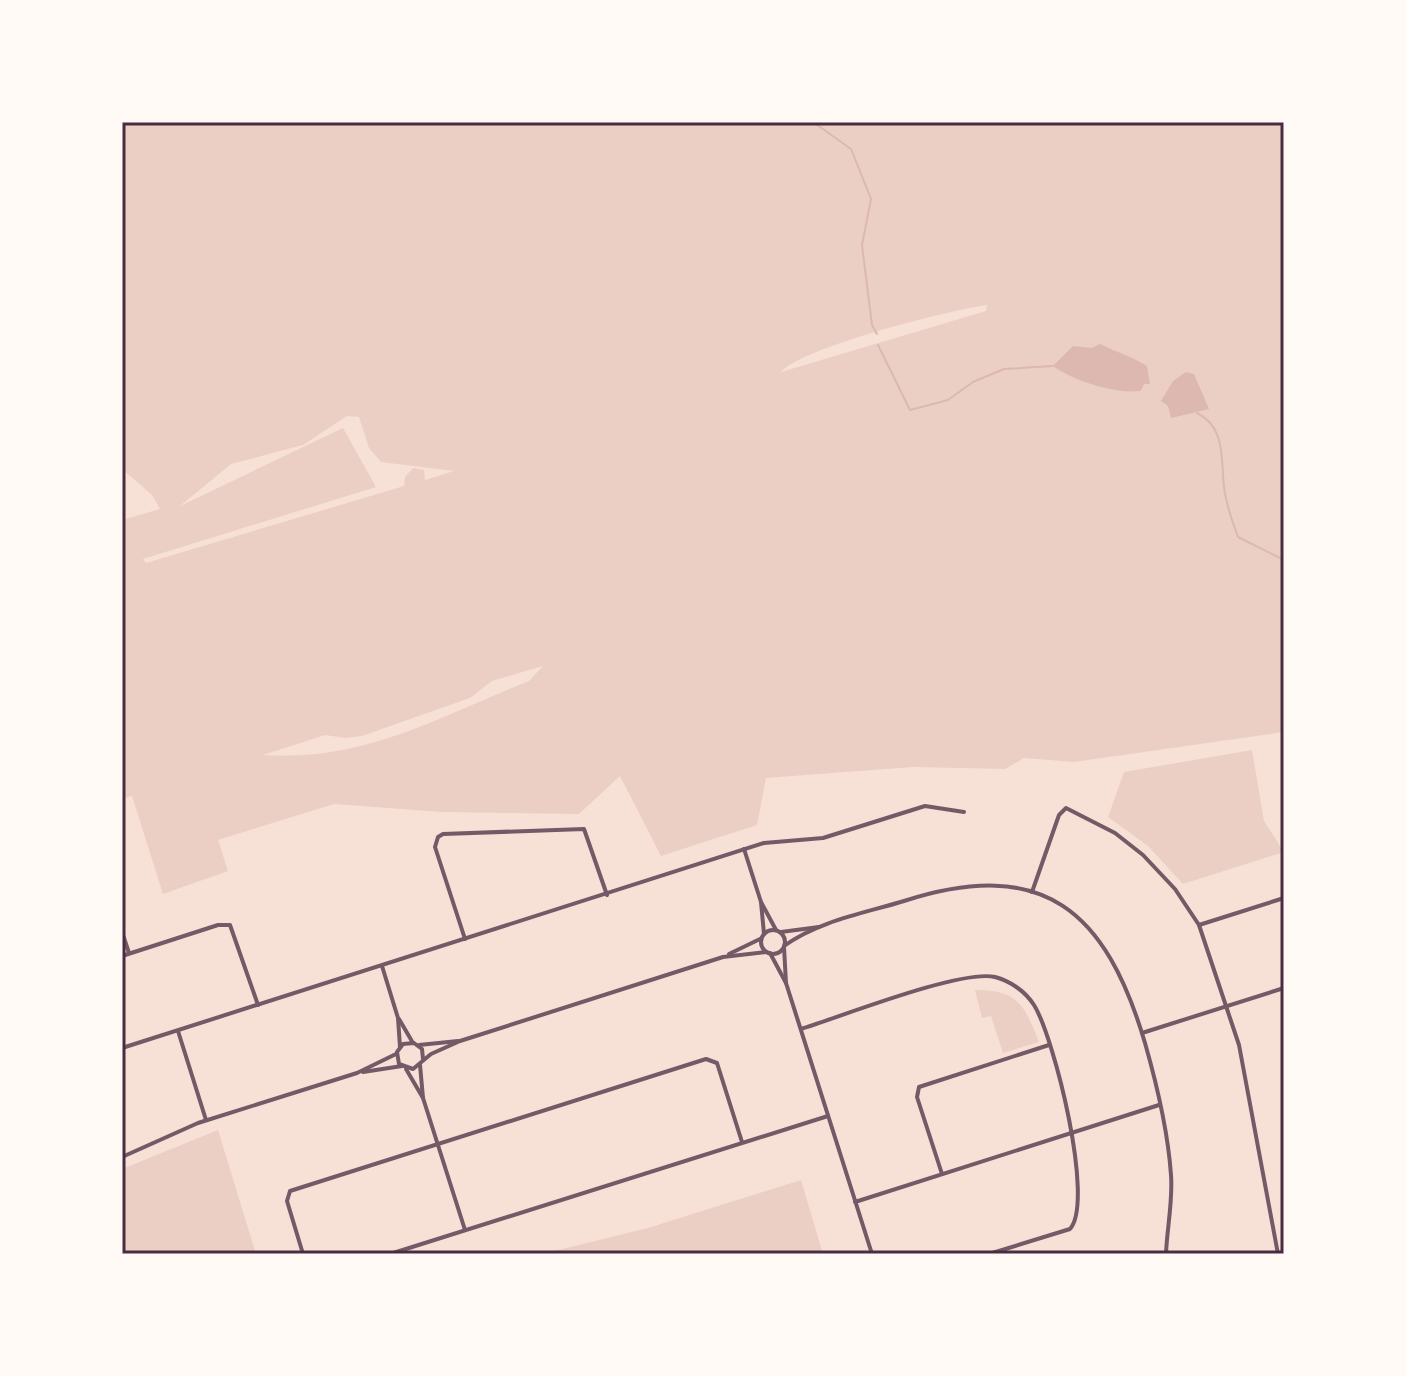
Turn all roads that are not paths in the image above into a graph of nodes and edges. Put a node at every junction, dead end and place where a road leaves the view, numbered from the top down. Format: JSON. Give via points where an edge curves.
{"nodes":[{"id":1,"x":964,"y":812,"type":"dead end"},
{"id":2,"x":744,"y":849,"type":"junction"},
{"id":3,"x":1032,"y":892,"type":"junction"},
{"id":4,"x":607,"y":895,"type":"junction"},
{"id":5,"x":1284,"y":898,"type":"edge"},
{"id":6,"x":761,"y":902,"type":"junction"},
{"id":7,"x":1199,"y":925,"type":"junction"},
{"id":8,"x":822,"y":927,"type":"junction"},
{"id":9,"x":778,"y":931,"type":"junction"},
{"id":10,"x":122,"y":932,"type":"edge"},
{"id":11,"x":763,"y":936,"type":"junction"},
{"id":12,"x":465,"y":939,"type":"junction"},
{"id":13,"x":784,"y":946,"type":"junction"},
{"id":14,"x":129,"y":953,"type":"junction"},
{"id":15,"x":768,"y":953,"type":"junction"},
{"id":16,"x":122,"y":956,"type":"edge"},
{"id":17,"x":723,"y":957,"type":"junction"},
{"id":18,"x":382,"y":966,"type":"junction"},
{"id":19,"x":786,"y":983,"type":"junction"},
{"id":20,"x":1284,"y":988,"type":"edge"},
{"id":21,"x":258,"y":1005,"type":"junction"},
{"id":22,"x":1228,"y":1006,"type":"junction"},
{"id":23,"x":398,"y":1018,"type":"junction"},
{"id":24,"x":801,"y":1029,"type":"junction"},
{"id":25,"x":178,"y":1030,"type":"junction"},
{"id":26,"x":1142,"y":1033,"type":"junction"},
{"id":27,"x":460,"y":1041,"type":"junction"},
{"id":28,"x":413,"y":1043,"type":"junction"},
{"id":29,"x":419,"y":1045,"type":"junction"},
{"id":30,"x":1049,"y":1045,"type":"junction"},
{"id":31,"x":400,"y":1047,"type":"junction"},
{"id":32,"x":122,"y":1048,"type":"edge"},
{"id":33,"x":397,"y":1054,"type":"junction"},
{"id":34,"x":423,"y":1059,"type":"junction"},
{"id":35,"x":420,"y":1065,"type":"junction"},
{"id":36,"x":404,"y":1067,"type":"junction"},
{"id":37,"x":357,"y":1073,"type":"junction"},
{"id":38,"x":423,"y":1098,"type":"junction"},
{"id":39,"x":1159,"y":1105,"type":"junction"},
{"id":40,"x":828,"y":1116,"type":"junction"},
{"id":41,"x":206,"y":1120,"type":"junction"},
{"id":42,"x":1071,"y":1133,"type":"junction"},
{"id":43,"x":742,"y":1142,"type":"junction"},
{"id":44,"x":438,"y":1144,"type":"junction"},
{"id":45,"x":122,"y":1157,"type":"edge"},
{"id":46,"x":942,"y":1174,"type":"junction"},
{"id":47,"x":855,"y":1202,"type":"junction"},
{"id":48,"x":465,"y":1230,"type":"junction"},
{"id":49,"x":303,"y":1254,"type":"edge"},
{"id":50,"x":390,"y":1254,"type":"edge"},
{"id":51,"x":872,"y":1254,"type":"edge"},
{"id":52,"x":989,"y":1254,"type":"edge"},
{"id":53,"x":1166,"y":1254,"type":"edge"},
{"id":54,"x":1278,"y":1254,"type":"edge"}],
"edges":[{"from":1,"to":2,"type":"street","via":[[925,806],[823,838],[776,840]]},
{"from":2,"to":4,"type":"street"},
{"from":2,"to":6,"type":"street"},
{"from":3,"to":7,"type":"street","via":[[1059,815],[1071,809],[1143,855]]},
{"from":3,"to":8,"type":"street","via":[[993,884],[957,885]]},
{"from":3,"to":26,"type":"street","via":[[1071,913],[1105,946],[1123,977]]},
{"from":4,"to":12,"type":"street"},
{"from":4,"to":12,"type":"street","via":[[584,829],[443,834],[435,847]]},
{"from":5,"to":7,"type":"street"},
{"from":6,"to":9,"type":"street"},
{"from":6,"to":11,"type":"street"},
{"from":7,"to":22,"type":"street"},
{"from":8,"to":9,"type":"street"},
{"from":8,"to":13,"type":"street"},
{"from":9,"to":11,"type":"street"},
{"from":9,"to":13,"type":"street"},
{"from":10,"to":14,"type":"street"},
{"from":11,"to":15,"type":"street","via":[[762,947]]},
{"from":11,"to":17,"type":"street"},
{"from":12,"to":18,"type":"street"},
{"from":13,"to":15,"type":"street"},
{"from":13,"to":19,"type":"street"},
{"from":14,"to":16,"type":"street"},
{"from":14,"to":21,"type":"street","via":[[230,925]]},
{"from":15,"to":17,"type":"street"},
{"from":15,"to":19,"type":"street"},
{"from":17,"to":27,"type":"street"},
{"from":18,"to":21,"type":"street"},
{"from":18,"to":23,"type":"street"},
{"from":19,"to":24,"type":"street"},
{"from":20,"to":22,"type":"street"},
{"from":21,"to":25,"type":"street"},
{"from":22,"to":26,"type":"street"},
{"from":22,"to":54,"type":"street"},
{"from":23,"to":28,"type":"street"},
{"from":23,"to":31,"type":"street"},
{"from":24,"to":30,"type":"street","via":[[967,976],[983,976],[1010,983],[1027,996]]},
{"from":24,"to":40,"type":"street"},
{"from":25,"to":32,"type":"street"},
{"from":25,"to":41,"type":"street"},
{"from":26,"to":39,"type":"street"},
{"from":27,"to":29,"type":"street"},
{"from":27,"to":34,"type":"street"},
{"from":28,"to":29,"type":"street"},
{"from":28,"to":31,"type":"street"},
{"from":29,"to":34,"type":"street"},
{"from":30,"to":42,"type":"street"},
{"from":30,"to":46,"type":"street","via":[[919,1087],[917,1097]]},
{"from":31,"to":33,"type":"street"},
{"from":33,"to":36,"type":"street"},
{"from":33,"to":37,"type":"street"},
{"from":34,"to":35,"type":"street"},
{"from":35,"to":36,"type":"street"},
{"from":35,"to":38,"type":"street"},
{"from":36,"to":37,"type":"street"},
{"from":36,"to":38,"type":"street"},
{"from":37,"to":41,"type":"street"},
{"from":38,"to":44,"type":"street"},
{"from":39,"to":42,"type":"street"},
{"from":39,"to":53,"type":"street","via":[[1171,1176]]},
{"from":40,"to":43,"type":"street"},
{"from":40,"to":47,"type":"street"},
{"from":41,"to":45,"type":"street"},
{"from":42,"to":46,"type":"street"},
{"from":42,"to":52,"type":"street","via":[[1079,1188],[1074,1226]]},
{"from":43,"to":44,"type":"street","via":[[717,1063],[706,1059]]},
{"from":43,"to":48,"type":"street"},
{"from":44,"to":48,"type":"street"},
{"from":44,"to":49,"type":"street","via":[[288,1192]]},
{"from":46,"to":47,"type":"street"},
{"from":47,"to":51,"type":"street"},
{"from":48,"to":50,"type":"street"}]}
